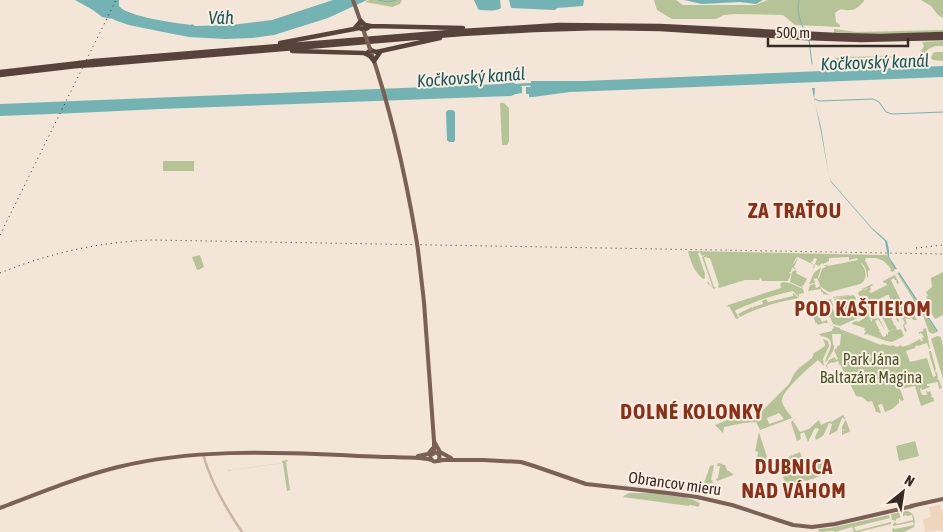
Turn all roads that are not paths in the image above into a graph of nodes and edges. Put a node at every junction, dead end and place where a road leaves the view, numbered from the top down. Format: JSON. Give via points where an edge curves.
{"nodes":[{"id":1,"x":353,"y":0,"type":"edge"},
{"id":2,"x":361,"y":20,"type":"junction"},
{"id":3,"x":371,"y":26,"type":"junction"},
{"id":4,"x":354,"y":29,"type":"junction"},
{"id":5,"x":484,"y":29,"type":"junction"},
{"id":6,"x":364,"y":31,"type":"junction"},
{"id":7,"x":462,"y":34,"type":"junction"},
{"id":8,"x":807,"y":36,"type":"junction"},
{"id":9,"x":943,"y":36,"type":"edge"},
{"id":10,"x":258,"y":48,"type":"junction"},
{"id":11,"x":283,"y":49,"type":"junction"},
{"id":12,"x":370,"y":49,"type":"junction"},
{"id":13,"x":380,"y":51,"type":"junction"},
{"id":14,"x":364,"y":53,"type":"junction"},
{"id":15,"x":374,"y":61,"type":"junction"},
{"id":16,"x":94,"y":63,"type":"junction"},
{"id":17,"x":0,"y":73,"type":"edge"},
{"id":18,"x":434,"y":441,"type":"junction"},
{"id":19,"x":203,"y":454,"type":"junction"},
{"id":20,"x":432,"y":454,"type":"junction"},
{"id":21,"x":439,"y":455,"type":"junction"},
{"id":22,"x":408,"y":458,"type":"junction"},
{"id":23,"x":419,"y":458,"type":"junction"},
{"id":24,"x":432,"y":460,"type":"junction"},
{"id":25,"x":453,"y":460,"type":"junction"},
{"id":26,"x":438,"y":461,"type":"junction"},
{"id":27,"x":943,"y":499,"type":"edge"},
{"id":28,"x":0,"y":508,"type":"edge"},
{"id":29,"x":242,"y":532,"type":"edge"}],
"edges":[{"from":1,"to":2,"type":"main road"},
{"from":2,"to":3,"type":"highway"},
{"from":2,"to":4,"type":"highway"},
{"from":2,"to":6,"type":"main road"},
{"from":3,"to":5,"type":"highway"},
{"from":3,"to":6,"type":"highway"},
{"from":4,"to":6,"type":"highway"},
{"from":4,"to":10,"type":"highway"},
{"from":5,"to":8,"type":"highway","via":[[634,25]]},
{"from":5,"to":10,"type":"highway"},
{"from":6,"to":12,"type":"main road","bridge":true},
{"from":7,"to":8,"type":"highway","via":[[625,28]]},
{"from":7,"to":11,"type":"highway"},
{"from":7,"to":13,"type":"highway"},
{"from":8,"to":9,"type":"highway","via":[[862,40]]},
{"from":10,"to":16,"type":"highway"},
{"from":11,"to":14,"type":"highway"},
{"from":11,"to":16,"type":"highway"},
{"from":12,"to":13,"type":"highway"},
{"from":12,"to":14,"type":"highway"},
{"from":12,"to":15,"type":"main road"},
{"from":13,"to":15,"type":"highway"},
{"from":14,"to":15,"type":"highway"},
{"from":15,"to":18,"type":"main road","bridge":true,"via":[[390,114],[416,237]]},
{"from":16,"to":17,"type":"highway","bridge":true},
{"from":18,"to":20,"type":"main road"},
{"from":18,"to":21,"type":"main road"},
{"from":18,"to":22,"type":"main road","via":[[428,454]]},
{"from":18,"to":25,"type":"main road","via":[[442,454]]},
{"from":19,"to":22,"type":"main road"},
{"from":19,"to":28,"type":"main road","via":[[107,470]]},
{"from":19,"to":29,"type":"street"},
{"from":20,"to":21,"type":"main road"},
{"from":20,"to":23,"type":"main road"},
{"from":20,"to":24,"type":"main road"},
{"from":21,"to":25,"type":"main road"},
{"from":21,"to":26,"type":"main road"},
{"from":22,"to":23,"type":"main road"},
{"from":23,"to":24,"type":"main road"},
{"from":24,"to":26,"type":"main road"},
{"from":25,"to":26,"type":"main road"},
{"from":25,"to":27,"type":"main road","name":"Obrancov mieru","via":[[514,461],[584,483],[701,498],[800,526],[829,526]]}]}
